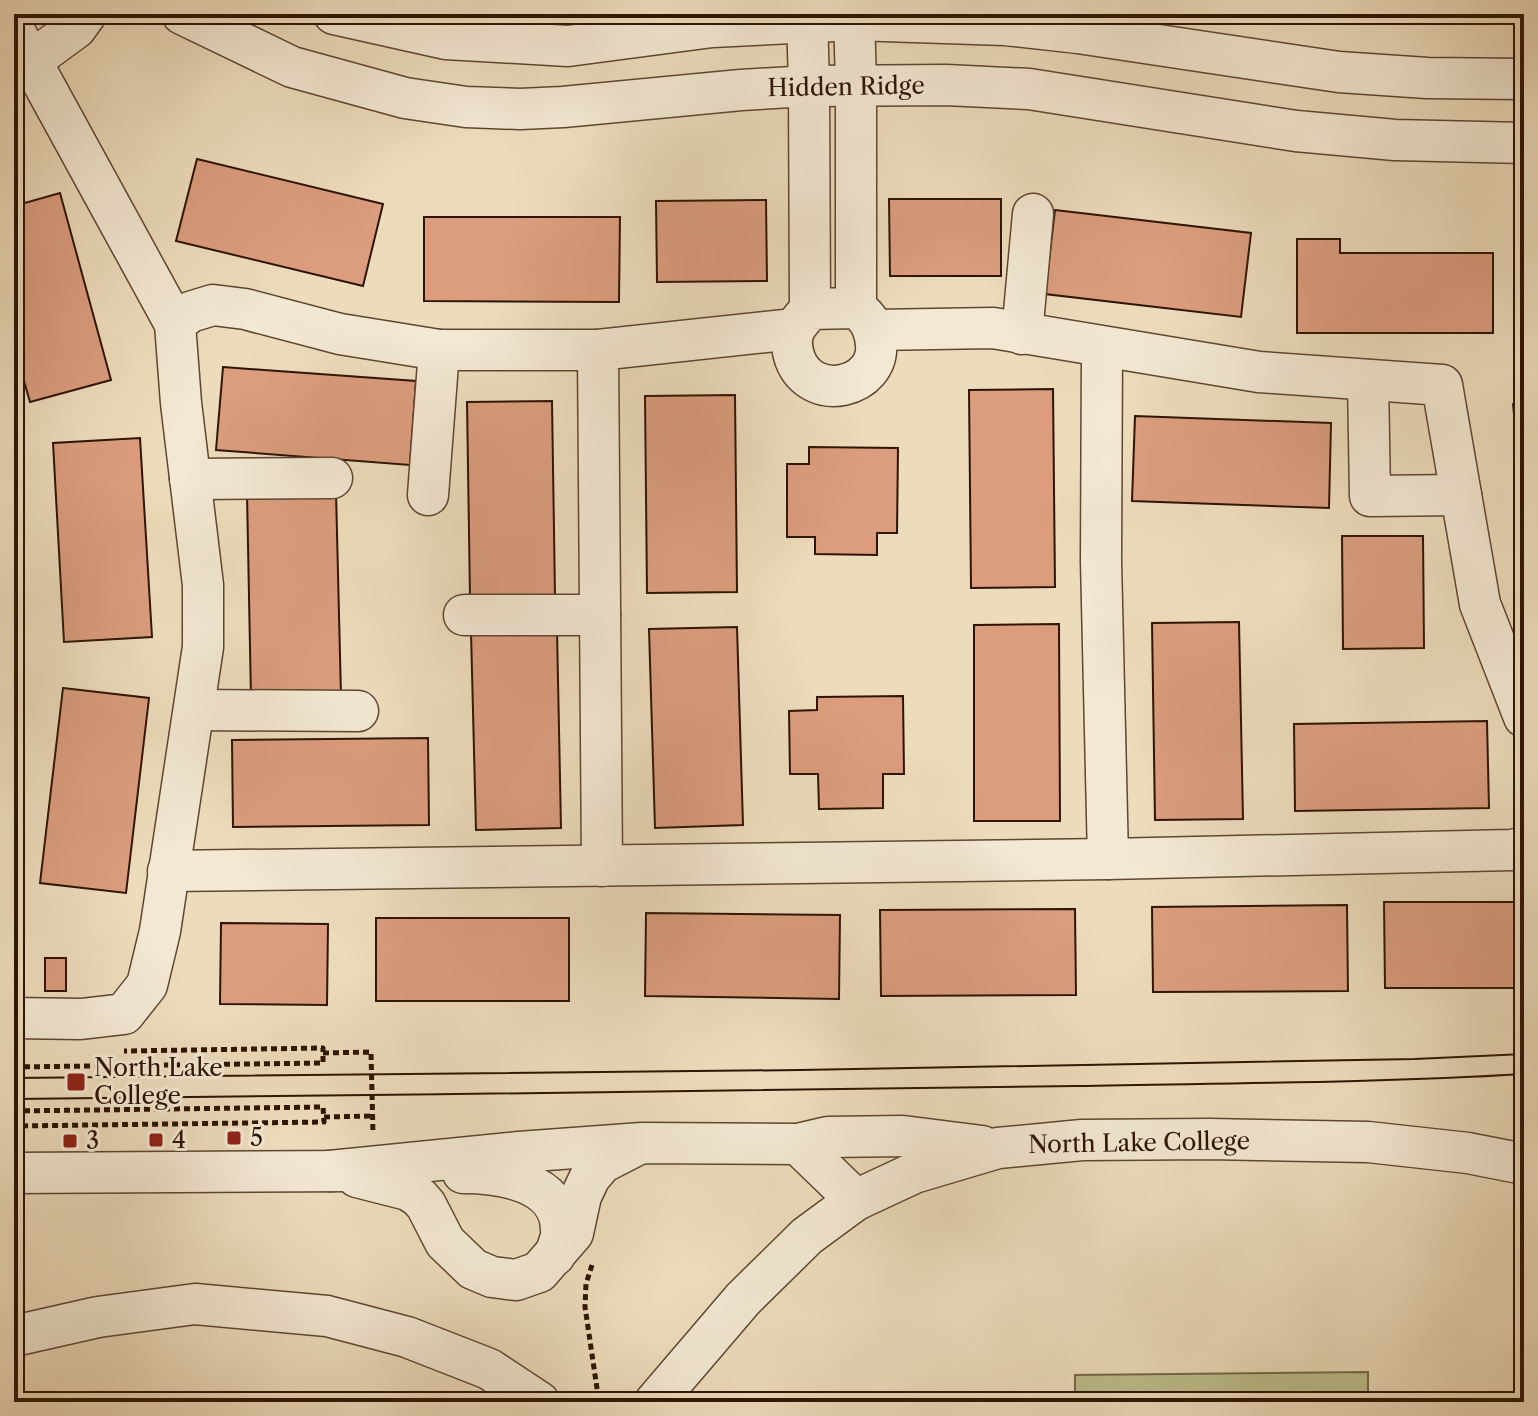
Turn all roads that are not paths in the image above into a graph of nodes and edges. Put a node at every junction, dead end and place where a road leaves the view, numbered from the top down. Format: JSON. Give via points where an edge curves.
{"nodes":[{"id":1,"x":86,"y":14,"type":"edge"},
{"id":2,"x":182,"y":14,"type":"edge"},
{"id":3,"x":334,"y":14,"type":"edge"},
{"id":4,"x":854,"y":17,"type":"edge"},
{"id":5,"x":807,"y":18,"type":"edge"},
{"id":6,"x":23,"y":45,"type":"edge"},
{"id":7,"x":1524,"y":79,"type":"edge"},
{"id":8,"x":856,"y":85,"type":"junction"},
{"id":9,"x":809,"y":86,"type":"junction"},
{"id":10,"x":1524,"y":143,"type":"edge"},
{"id":11,"x":1033,"y":214,"type":"dead end"},
{"id":12,"x":802,"y":319,"type":"junction"},
{"id":13,"x":865,"y":319,"type":"junction"},
{"id":14,"x":175,"y":324,"type":"junction"},
{"id":15,"x":1022,"y":334,"type":"junction"},
{"id":16,"x":1102,"y":347,"type":"junction"},
{"id":17,"x":439,"y":350,"type":"junction"},
{"id":18,"x":598,"y":350,"type":"junction"},
{"id":19,"x":1368,"y":380,"type":"junction"},
{"id":20,"x":332,"y":478,"type":"dead end"},
{"id":21,"x":190,"y":479,"type":"junction"},
{"id":22,"x":428,"y":495,"type":"dead end"},
{"id":23,"x":1461,"y":495,"type":"junction"},
{"id":24,"x":464,"y":615,"type":"dead end"},
{"id":25,"x":600,"y":615,"type":"junction"},
{"id":26,"x":194,"y":710,"type":"junction"},
{"id":27,"x":358,"y":711,"type":"dead end"},
{"id":28,"x":1524,"y":717,"type":"edge"},
{"id":29,"x":1524,"y":847,"type":"edge"},
{"id":30,"x":1108,"y":859,"type":"junction"},
{"id":31,"x":602,"y":866,"type":"junction"},
{"id":32,"x":168,"y":871,"type":"junction"},
{"id":33,"x":14,"y":1018,"type":"edge"},
{"id":34,"x":642,"y":1143,"type":"junction"},
{"id":35,"x":798,"y":1144,"type":"junction"},
{"id":36,"x":998,"y":1148,"type":"junction"},
{"id":37,"x":1524,"y":1164,"type":"edge"},
{"id":38,"x":330,"y":1171,"type":"junction"},
{"id":39,"x":14,"y":1173,"type":"edge"},
{"id":40,"x":856,"y":1200,"type":"junction"},
{"id":41,"x":555,"y":1255,"type":"junction"},
{"id":42,"x":14,"y":1336,"type":"edge"},
{"id":43,"x":539,"y":1402,"type":"edge"},
{"id":44,"x":655,"y":1402,"type":"edge"}],
"edges":[{"from":1,"to":6,"type":"street","via":[[76,28]]},
{"from":2,"to":9,"type":"street","name":"Hidden Ridge","via":[[292,67],[405,98],[466,107],[563,107]]},
{"from":3,"to":5,"type":"street","via":[[446,39],[568,46]]},
{"from":4,"to":5,"type":"street"},
{"from":4,"to":7,"type":"street","via":[[1078,33],[1339,72]]},
{"from":4,"to":8,"type":"street"},
{"from":5,"to":9,"type":"street"},
{"from":6,"to":14,"type":"street"},
{"from":8,"to":9,"type":"street","name":"Hidden Ridge"},
{"from":8,"to":10,"type":"street","name":"Hidden Ridge","via":[[1029,89],[1296,131]]},
{"from":8,"to":13,"type":"street"},
{"from":9,"to":12,"type":"street"},
{"from":11,"to":15,"type":"street"},
{"from":12,"to":13,"type":"street"},
{"from":12,"to":13,"type":"street","via":[[792,349],[799,368],[814,382],[833,387],[854,383],[869,369],[877,351]]},
{"from":12,"to":18,"type":"street"},
{"from":13,"to":15,"type":"street"},
{"from":14,"to":17,"type":"street","via":[[190,312],[213,305]]},
{"from":14,"to":21,"type":"street"},
{"from":15,"to":16,"type":"street"},
{"from":16,"to":19,"type":"street","via":[[1259,372]]},
{"from":16,"to":30,"type":"street"},
{"from":17,"to":18,"type":"street"},
{"from":17,"to":22,"type":"street"},
{"from":18,"to":25,"type":"street"},
{"from":19,"to":23,"type":"street","via":[[1442,385]]},
{"from":19,"to":23,"type":"street","via":[[1370,496]]},
{"from":20,"to":21,"type":"street"},
{"from":21,"to":26,"type":"street","via":[[203,585],[203,647]]},
{"from":23,"to":28,"type":"street","via":[[1480,604]]},
{"from":24,"to":25,"type":"street"},
{"from":25,"to":31,"type":"street"},
{"from":26,"to":27,"type":"street"},
{"from":26,"to":32,"type":"street"},
{"from":29,"to":30,"type":"street"},
{"from":30,"to":31,"type":"street"},
{"from":31,"to":32,"type":"street"},
{"from":32,"to":33,"type":"street","via":[[147,985],[124,1014]]},
{"from":34,"to":35,"type":"street"},
{"from":34,"to":38,"type":"street"},
{"from":34,"to":41,"type":"street","via":[[602,1163],[590,1177],[573,1233]]},
{"from":35,"to":36,"type":"street","via":[[828,1137],[903,1136]]},
{"from":35,"to":40,"type":"street"},
{"from":36,"to":37,"type":"street","name":"North Lake College","via":[[1082,1140],[1368,1142]]},
{"from":36,"to":40,"type":"street","name":"North Lake College","via":[[914,1173]]},
{"from":38,"to":39,"type":"street"},
{"from":38,"to":41,"type":"street","via":[[419,1197],[445,1242],[473,1269],[492,1277],[516,1280],[539,1272]]},
{"from":38,"to":41,"type":"street","via":[[490,1173],[518,1180],[540,1189],[556,1208],[562,1231]]},
{"from":40,"to":44,"type":"street","name":"North Lake College","via":[[807,1236],[743,1299]]},
{"from":42,"to":43,"type":"street","via":[[98,1317],[195,1304],[327,1316],[407,1337],[489,1369]]}]}
